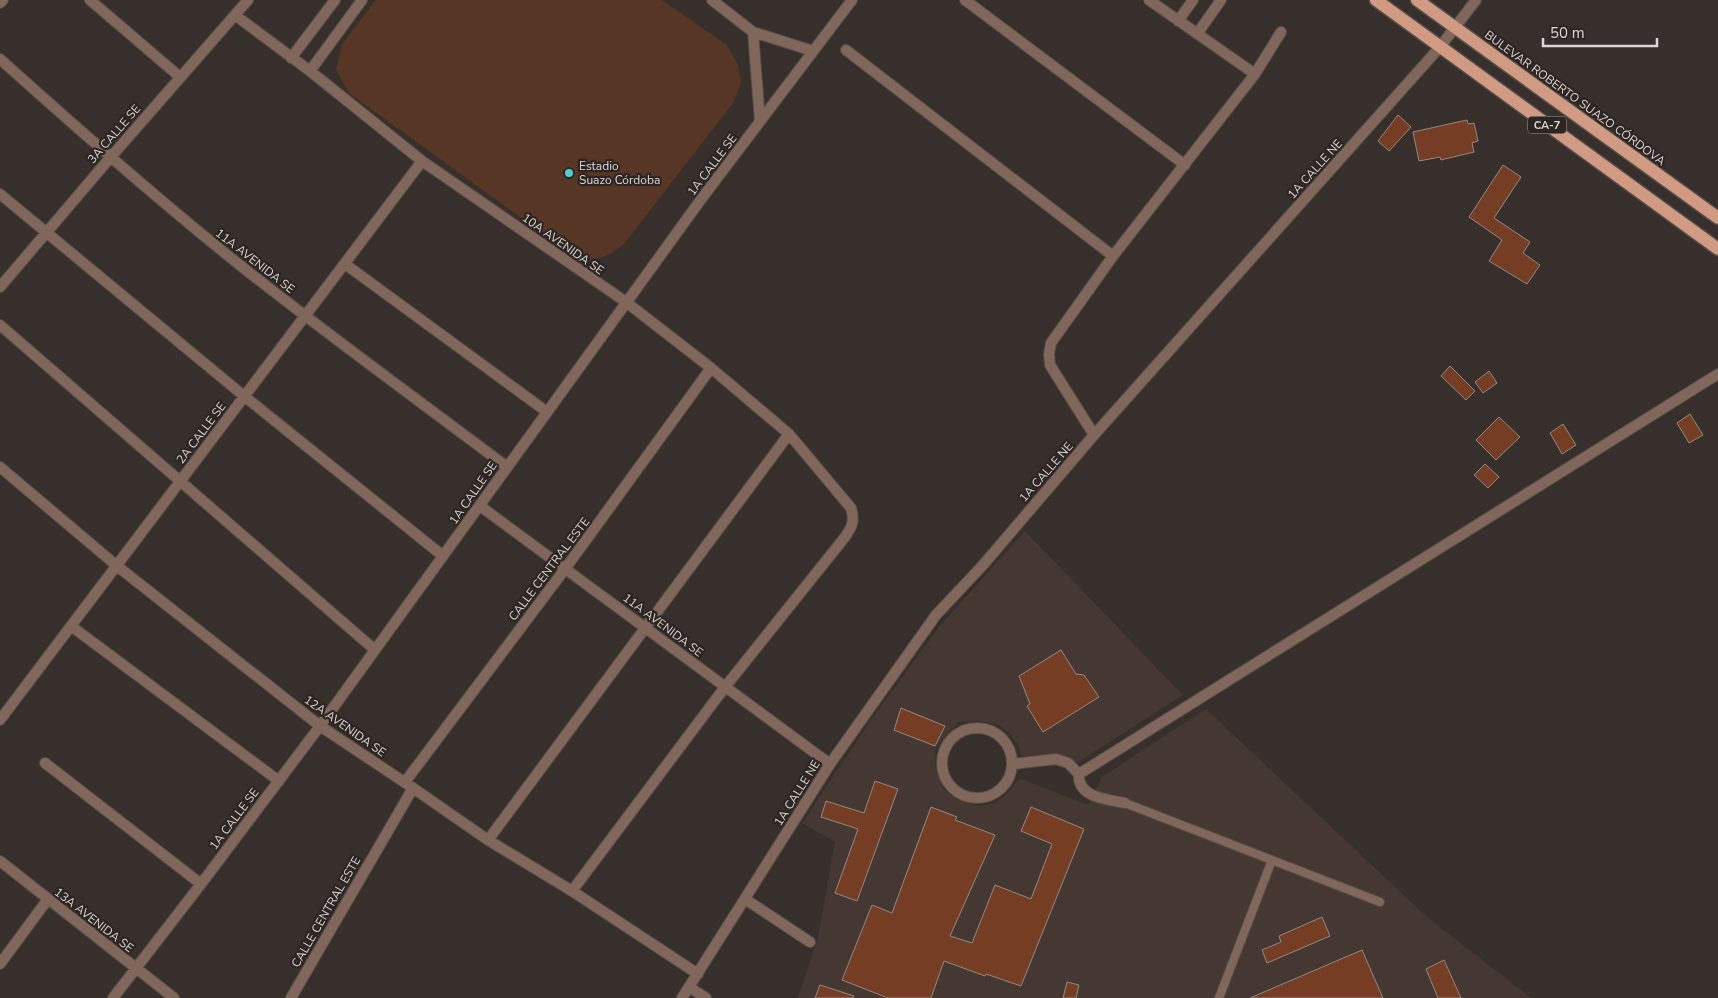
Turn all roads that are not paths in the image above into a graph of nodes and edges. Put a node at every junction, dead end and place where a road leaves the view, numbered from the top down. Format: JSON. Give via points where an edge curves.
{"nodes":[{"id":1,"x":3,"y":0,"type":"edge"},
{"id":2,"x":90,"y":0,"type":"edge"},
{"id":3,"x":248,"y":0,"type":"edge"},
{"id":4,"x":335,"y":0,"type":"edge"},
{"id":5,"x":362,"y":0,"type":"edge"},
{"id":6,"x":712,"y":0,"type":"edge"},
{"id":7,"x":852,"y":0,"type":"edge"},
{"id":8,"x":965,"y":0,"type":"edge"},
{"id":9,"x":1149,"y":0,"type":"edge"},
{"id":10,"x":1193,"y":0,"type":"edge"},
{"id":11,"x":1221,"y":0,"type":"edge"},
{"id":12,"x":1376,"y":0,"type":"edge"},
{"id":13,"x":1417,"y":0,"type":"edge"},
{"id":14,"x":1476,"y":0,"type":"edge"},
{"id":15,"x":0,"y":4,"type":"edge"},
{"id":16,"x":235,"y":16,"type":"junction"},
{"id":17,"x":1178,"y":21,"type":"junction"},
{"id":18,"x":1456,"y":28,"type":"junction"},
{"id":19,"x":753,"y":32,"type":"junction"},
{"id":20,"x":1281,"y":32,"type":"dead end"},
{"id":21,"x":1197,"y":34,"type":"junction"},
{"id":22,"x":1440,"y":47,"type":"junction"},
{"id":23,"x":846,"y":50,"type":"dead end"},
{"id":24,"x":813,"y":51,"type":"junction"},
{"id":25,"x":291,"y":58,"type":"junction"},
{"id":26,"x":0,"y":59,"type":"edge"},
{"id":27,"x":310,"y":71,"type":"junction"},
{"id":28,"x":1255,"y":74,"type":"junction"},
{"id":29,"x":180,"y":77,"type":"junction"},
{"id":30,"x":760,"y":121,"type":"junction"},
{"id":31,"x":110,"y":158,"type":"junction"},
{"id":32,"x":422,"y":161,"type":"junction"},
{"id":33,"x":1185,"y":165,"type":"junction"},
{"id":34,"x":0,"y":194,"type":"edge"},
{"id":35,"x":1718,"y":218,"type":"edge"},
{"id":36,"x":46,"y":232,"type":"junction"},
{"id":37,"x":1718,"y":249,"type":"edge"},
{"id":38,"x":1113,"y":256,"type":"junction"},
{"id":39,"x":345,"y":264,"type":"junction"},
{"id":40,"x":0,"y":287,"type":"edge"},
{"id":41,"x":626,"y":302,"type":"junction"},
{"id":42,"x":305,"y":316,"type":"junction"},
{"id":43,"x":0,"y":325,"type":"edge"},
{"id":44,"x":711,"y":368,"type":"junction"},
{"id":45,"x":1718,"y":374,"type":"edge"},
{"id":46,"x":244,"y":396,"type":"junction"},
{"id":47,"x":548,"y":412,"type":"junction"},
{"id":48,"x":789,"y":434,"type":"junction"},
{"id":49,"x":1094,"y":435,"type":"junction"},
{"id":50,"x":0,"y":467,"type":"edge"},
{"id":51,"x":507,"y":467,"type":"junction"},
{"id":52,"x":180,"y":482,"type":"junction"},
{"id":53,"x":480,"y":506,"type":"junction"},
{"id":54,"x":443,"y":556,"type":"junction"},
{"id":55,"x":117,"y":566,"type":"junction"},
{"id":56,"x":565,"y":569,"type":"junction"},
{"id":57,"x":71,"y":626,"type":"junction"},
{"id":58,"x":646,"y":628,"type":"junction"},
{"id":59,"x":375,"y":650,"type":"junction"},
{"id":60,"x":725,"y":687,"type":"junction"},
{"id":61,"x":0,"y":720,"type":"edge"},
{"id":62,"x":320,"y":726,"type":"junction"},
{"id":63,"x":45,"y":763,"type":"dead end"},
{"id":64,"x":830,"y":764,"type":"junction"},
{"id":65,"x":1013,"y":764,"type":"junction"},
{"id":66,"x":1078,"y":774,"type":"junction"},
{"id":67,"x":279,"y":781,"type":"junction"},
{"id":68,"x":409,"y":785,"type":"junction"},
{"id":69,"x":1125,"y":803,"type":"joint"},
{"id":70,"x":488,"y":840,"type":"junction"},
{"id":71,"x":1272,"y":860,"type":"junction"},
{"id":72,"x":0,"y":861,"type":"edge"},
{"id":73,"x":201,"y":884,"type":"junction"},
{"id":74,"x":572,"y":891,"type":"junction"},
{"id":75,"x":48,"y":899,"type":"junction"},
{"id":76,"x":745,"y":900,"type":"junction"},
{"id":77,"x":1380,"y":902,"type":"dead end"},
{"id":78,"x":810,"y":942,"type":"dead end"},
{"id":79,"x":0,"y":964,"type":"edge"},
{"id":80,"x":134,"y":968,"type":"junction"},
{"id":81,"x":698,"y":974,"type":"junction"},
{"id":82,"x":689,"y":987,"type":"junction"},
{"id":83,"x":113,"y":998,"type":"edge"},
{"id":84,"x":174,"y":998,"type":"edge"},
{"id":85,"x":291,"y":998,"type":"edge"},
{"id":86,"x":682,"y":998,"type":"edge"},
{"id":87,"x":706,"y":998,"type":"edge"},
{"id":88,"x":1219,"y":998,"type":"edge"}],
"edges":[{"from":1,"to":15,"type":"street"},
{"from":2,"to":29,"type":"street"},
{"from":3,"to":16,"type":"street","name":"3A CALLE SE"},
{"from":4,"to":25,"type":"street"},
{"from":5,"to":27,"type":"street"},
{"from":6,"to":19,"type":"street"},
{"from":7,"to":24,"type":"street","name":"1A CALLE SE"},
{"from":8,"to":33,"type":"street"},
{"from":9,"to":17,"type":"street"},
{"from":10,"to":17,"type":"street"},
{"from":11,"to":21,"type":"street"},
{"from":12,"to":22,"type":"main road","number":"CA-7"},
{"from":13,"to":18,"type":"main road","name":"BULEVAR ROBERTO SUAZO CÓRDOVA","number":"CA-7"},
{"from":14,"to":18,"type":"street","name":"1A CALLE NE"},
{"from":16,"to":25,"type":"street","name":"10A AVENIDA SE"},
{"from":16,"to":29,"type":"street","name":"3A CALLE SE"},
{"from":17,"to":21,"type":"street"},
{"from":18,"to":22,"type":"street","name":"1A CALLE NE"},
{"from":18,"to":35,"type":"main road","name":"BULEVAR ROBERTO SUAZO CÓRDOVA","number":"CA-7"},
{"from":19,"to":24,"type":"street"},
{"from":19,"to":30,"type":"street"},
{"from":20,"to":28,"type":"street"},
{"from":21,"to":28,"type":"street"},
{"from":22,"to":37,"type":"main road","number":"CA-7"},
{"from":22,"to":49,"type":"street","name":"1A CALLE NE"},
{"from":23,"to":38,"type":"street"},
{"from":24,"to":30,"type":"street","name":"1A CALLE SE"},
{"from":25,"to":27,"type":"street","name":"10A AVENIDA SE"},
{"from":26,"to":31,"type":"street","name":"11A AVENIDA SE"},
{"from":27,"to":32,"type":"street","name":"10A AVENIDA SE"},
{"from":28,"to":33,"type":"street"},
{"from":29,"to":31,"type":"street","name":"3A CALLE SE"},
{"from":30,"to":41,"type":"street","name":"1A CALLE SE"},
{"from":31,"to":36,"type":"street","name":"3A CALLE SE"},
{"from":31,"to":42,"type":"street","name":"11A AVENIDA SE"},
{"from":32,"to":39,"type":"street","name":"2A CALLE SE"},
{"from":32,"to":41,"type":"street","name":"10A AVENIDA SE"},
{"from":33,"to":38,"type":"street"},
{"from":34,"to":36,"type":"street"},
{"from":36,"to":40,"type":"street","name":"3A CALLE SE"},
{"from":36,"to":46,"type":"street"},
{"from":38,"to":49,"type":"street","via":[[1052,342],[1049,354],[1050,366]]},
{"from":39,"to":42,"type":"street","name":"2A CALLE SE"},
{"from":39,"to":47,"type":"street"},
{"from":41,"to":44,"type":"street","name":"10A AVENIDA SE"},
{"from":41,"to":47,"type":"street","name":"1A CALLE SE"},
{"from":42,"to":46,"type":"street","name":"2A CALLE SE"},
{"from":42,"to":51,"type":"street","name":"11A AVENIDA SE"},
{"from":43,"to":52,"type":"street"},
{"from":44,"to":48,"type":"street","name":"10A AVENIDA SE"},
{"from":44,"to":56,"type":"street","name":"CALLE CENTRAL ESTE"},
{"from":45,"to":66,"type":"street"},
{"from":46,"to":52,"type":"street","name":"2A CALLE SE"},
{"from":46,"to":54,"type":"street"},
{"from":47,"to":51,"type":"street","name":"1A CALLE SE"},
{"from":48,"to":58,"type":"street"},
{"from":48,"to":60,"type":"street","name":"10A AVENIDA SE","via":[[851,508],[853,525]]},
{"from":49,"to":64,"type":"street","name":"1A CALLE NE","via":[[936,615]]},
{"from":50,"to":55,"type":"street","name":"12A AVENIDA SE"},
{"from":51,"to":53,"type":"street","name":"1A CALLE SE"},
{"from":52,"to":55,"type":"street","name":"2A CALLE SE"},
{"from":52,"to":59,"type":"street"},
{"from":53,"to":54,"type":"street","name":"1A CALLE SE"},
{"from":53,"to":56,"type":"street","name":"11A AVENIDA SE"},
{"from":54,"to":59,"type":"street","name":"1A CALLE SE"},
{"from":55,"to":57,"type":"street","name":"2A CALLE SE"},
{"from":55,"to":62,"type":"street","name":"12A AVENIDA SE"},
{"from":56,"to":58,"type":"street","name":"11A AVENIDA SE"},
{"from":56,"to":68,"type":"street","name":"CALLE CENTRAL ESTE"},
{"from":57,"to":61,"type":"street","name":"2A CALLE SE"},
{"from":57,"to":67,"type":"street"},
{"from":58,"to":60,"type":"street","name":"11A AVENIDA SE"},
{"from":58,"to":70,"type":"street"},
{"from":59,"to":62,"type":"street","name":"1A CALLE SE"},
{"from":60,"to":64,"type":"street","name":"11A AVENIDA SE"},
{"from":60,"to":74,"type":"street"},
{"from":62,"to":67,"type":"street","name":"1A CALLE SE"},
{"from":62,"to":68,"type":"street","name":"12A AVENIDA SE"},
{"from":63,"to":73,"type":"street"},
{"from":64,"to":76,"type":"street","name":"1A CALLE NE"},
{"from":65,"to":65,"type":"street","via":[[1003,739],[989,729],[978,728],[953,737],[944,751],[942,762],[948,783],[965,796],[976,798],[997,792],[1011,775]]},
{"from":65,"to":66,"type":"street","via":[[1056,759],[1068,763]]},
{"from":66,"to":69,"type":"street","via":[[1078,782],[1089,794]]},
{"from":67,"to":73,"type":"street","name":"1A CALLE SE"},
{"from":68,"to":70,"type":"street","name":"12A AVENIDA SE"},
{"from":68,"to":85,"type":"street","name":"CALLE CENTRAL ESTE"},
{"from":69,"to":71,"type":"lane"},
{"from":70,"to":74,"type":"street","name":"12A AVENIDA SE"},
{"from":71,"to":77,"type":"lane"},
{"from":71,"to":88,"type":"lane"},
{"from":72,"to":75,"type":"street","name":"13A AVENIDA SE"},
{"from":73,"to":80,"type":"street","name":"1A CALLE SE"},
{"from":74,"to":81,"type":"street","name":"12A AVENIDA SE"},
{"from":75,"to":79,"type":"street"},
{"from":75,"to":80,"type":"street","name":"13A AVENIDA SE"},
{"from":76,"to":78,"type":"street"},
{"from":76,"to":81,"type":"street","name":"1A CALLE NE"},
{"from":80,"to":83,"type":"street","name":"1A CALLE SE"},
{"from":80,"to":84,"type":"street","name":"13A AVENIDA SE"},
{"from":81,"to":82,"type":"street","name":"1A CALLE NE"},
{"from":82,"to":86,"type":"street","name":"1A CALLE NE"},
{"from":82,"to":87,"type":"street"}]}
